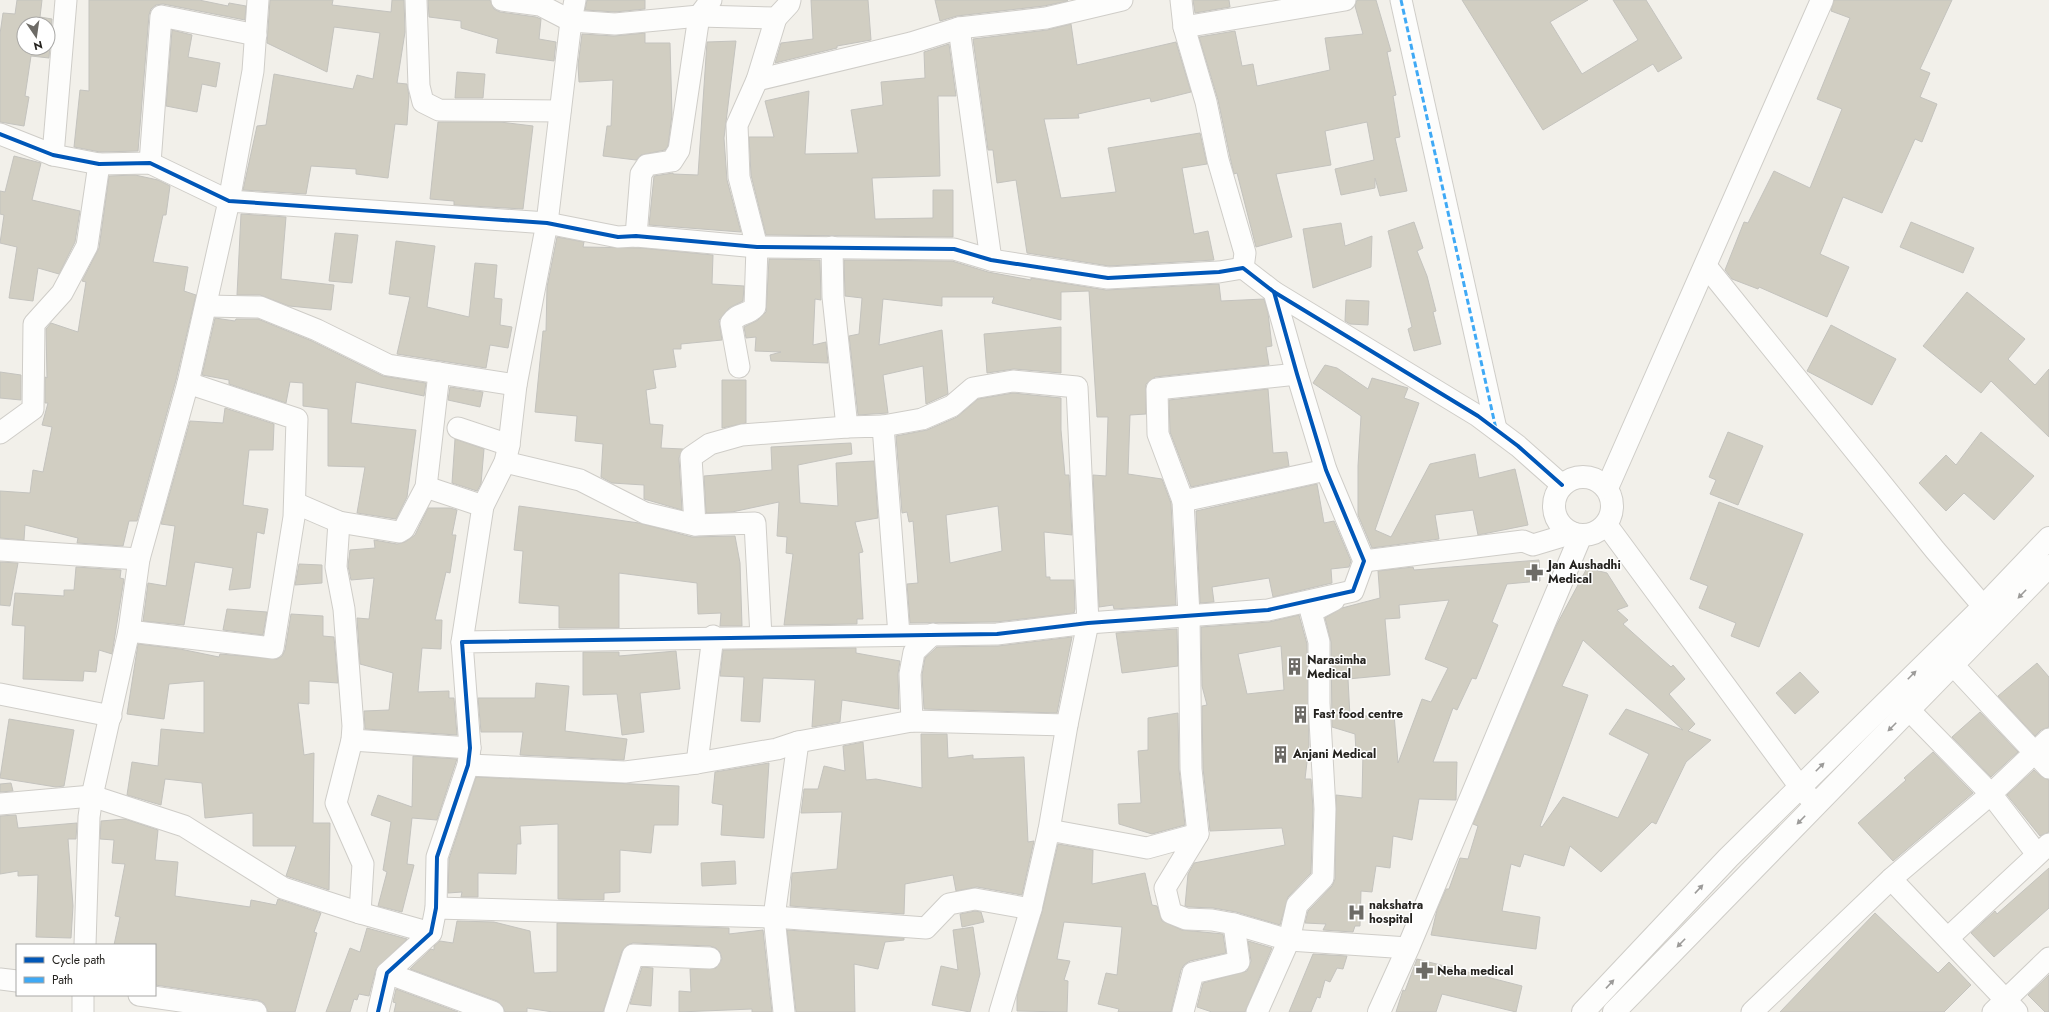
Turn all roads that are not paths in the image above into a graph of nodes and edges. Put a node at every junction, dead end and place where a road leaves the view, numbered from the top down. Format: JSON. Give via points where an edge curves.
{"nodes":[{"id":1,"x":66,"y":0,"type":"edge"},
{"id":2,"x":258,"y":0,"type":"edge"},
{"id":3,"x":416,"y":0,"type":"edge"},
{"id":4,"x":502,"y":0,"type":"edge"},
{"id":5,"x":575,"y":0,"type":"edge"},
{"id":6,"x":790,"y":0,"type":"edge"},
{"id":7,"x":1122,"y":0,"type":"edge"},
{"id":8,"x":1181,"y":0,"type":"edge"},
{"id":9,"x":1345,"y":0,"type":"edge"},
{"id":10,"x":1401,"y":0,"type":"edge"},
{"id":11,"x":1822,"y":0,"type":"edge"},
{"id":12,"x":705,"y":8,"type":"edge"},
{"id":13,"x":776,"y":18,"type":"junction"},
{"id":14,"x":571,"y":21,"type":"junction"},
{"id":15,"x":1184,"y":27,"type":"junction"},
{"id":16,"x":959,"y":28,"type":"junction"},
{"id":17,"x":256,"y":36,"type":"junction"},
{"id":18,"x":757,"y":80,"type":"junction"},
{"id":19,"x":560,"y":111,"type":"junction"},
{"id":20,"x":0,"y":134,"type":"edge"},
{"id":21,"x":53,"y":155,"type":"junction"},
{"id":22,"x":150,"y":163,"type":"junction"},
{"id":23,"x":99,"y":164,"type":"junction"},
{"id":24,"x":229,"y":201,"type":"junction"},
{"id":25,"x":547,"y":224,"type":"junction"},
{"id":26,"x":636,"y":236,"type":"junction"},
{"id":27,"x":757,"y":247,"type":"junction"},
{"id":28,"x":832,"y":247,"type":"junction"},
{"id":29,"x":992,"y":260,"type":"junction"},
{"id":30,"x":1706,"y":266,"type":"junction"},
{"id":31,"x":1243,"y":268,"type":"junction"},
{"id":32,"x":1274,"y":292,"type":"junction"},
{"id":33,"x":206,"y":306,"type":"junction"},
{"id":34,"x":739,"y":367,"type":"dead end"},
{"id":35,"x":439,"y":373,"type":"junction"},
{"id":36,"x":1296,"y":374,"type":"junction"},
{"id":37,"x":188,"y":382,"type":"junction"},
{"id":38,"x":516,"y":385,"type":"junction"},
{"id":39,"x":847,"y":426,"type":"junction"},
{"id":40,"x":883,"y":426,"type":"junction"},
{"id":41,"x":458,"y":428,"type":"dead end"},
{"id":42,"x":1496,"y":429,"type":"junction"},
{"id":43,"x":0,"y":433,"type":"edge"},
{"id":44,"x":507,"y":453,"type":"junction"},
{"id":45,"x":1326,"y":470,"type":"junction"},
{"id":46,"x":1562,"y":485,"type":"junction"},
{"id":47,"x":426,"y":487,"type":"junction"},
{"id":48,"x":1607,"y":488,"type":"junction"},
{"id":49,"x":1182,"y":501,"type":"junction"},
{"id":50,"x":295,"y":503,"type":"junction"},
{"id":51,"x":483,"y":506,"type":"junction"},
{"id":52,"x":339,"y":522,"type":"junction"},
{"id":53,"x":1606,"y":524,"type":"junction"},
{"id":54,"x":695,"y":525,"type":"junction"},
{"id":55,"x":1577,"y":534,"type":"junction"},
{"id":56,"x":2049,"y":538,"type":"edge"},
{"id":57,"x":0,"y":550,"type":"edge"},
{"id":58,"x":139,"y":559,"type":"junction"},
{"id":59,"x":1364,"y":561,"type":"junction"},
{"id":60,"x":2049,"y":566,"type":"edge"},
{"id":61,"x":1353,"y":591,"type":"junction"},
{"id":62,"x":1989,"y":614,"type":"junction"},
{"id":63,"x":1189,"y":615,"type":"junction"},
{"id":64,"x":1088,"y":623,"type":"junction"},
{"id":65,"x":129,"y":631,"type":"junction"},
{"id":66,"x":933,"y":634,"type":"junction"},
{"id":67,"x":899,"y":635,"type":"junction"},
{"id":68,"x":713,"y":636,"type":"junction"},
{"id":69,"x":761,"y":637,"type":"junction"},
{"id":70,"x":462,"y":642,"type":"junction"},
{"id":71,"x":1953,"y":665,"type":"junction"},
{"id":72,"x":0,"y":694,"type":"edge"},
{"id":73,"x":1909,"y":710,"type":"junction"},
{"id":74,"x":111,"y":716,"type":"junction"},
{"id":75,"x":912,"y":721,"type":"junction"},
{"id":76,"x":1067,"y":725,"type":"junction"},
{"id":77,"x":352,"y":740,"type":"junction"},
{"id":78,"x":798,"y":742,"type":"junction"},
{"id":79,"x":2042,"y":745,"type":"edge"},
{"id":80,"x":469,"y":757,"type":"junction"},
{"id":81,"x":697,"y":763,"type":"junction"},
{"id":82,"x":2049,"y":768,"type":"edge"},
{"id":83,"x":1800,"y":787,"type":"junction"},
{"id":84,"x":1991,"y":794,"type":"junction"},
{"id":85,"x":92,"y":796,"type":"junction"},
{"id":86,"x":0,"y":804,"type":"edge"},
{"id":87,"x":1816,"y":805,"type":"junction"},
{"id":88,"x":1049,"y":830,"type":"junction"},
{"id":89,"x":1198,"y":834,"type":"junction"},
{"id":90,"x":2043,"y":849,"type":"edge"},
{"id":91,"x":1891,"y":879,"type":"junction"},
{"id":92,"x":436,"y":908,"type":"junction"},
{"id":93,"x":1031,"y":909,"type":"junction"},
{"id":94,"x":360,"y":913,"type":"junction"},
{"id":95,"x":774,"y":917,"type":"junction"},
{"id":96,"x":1234,"y":924,"type":"junction"},
{"id":97,"x":431,"y":933,"type":"junction"},
{"id":98,"x":1948,"y":938,"type":"junction"},
{"id":99,"x":1289,"y":940,"type":"junction"},
{"id":100,"x":85,"y":944,"type":"edge"},
{"id":101,"x":1408,"y":948,"type":"junction"},
{"id":102,"x":710,"y":958,"type":"dead end"},
{"id":103,"x":2049,"y":958,"type":"edge"},
{"id":104,"x":387,"y":973,"type":"junction"},
{"id":105,"x":0,"y":979,"type":"edge"},
{"id":106,"x":16,"y":981,"type":"edge"},
{"id":107,"x":83,"y":996,"type":"edge"},
{"id":108,"x":144,"y":996,"type":"edge"},
{"id":109,"x":201,"y":1007,"type":"edge"},
{"id":110,"x":2005,"y":1008,"type":"edge"},
{"id":111,"x":83,"y":1012,"type":"edge"},
{"id":112,"x":256,"y":1012,"type":"edge"},
{"id":113,"x":378,"y":1012,"type":"edge"},
{"id":114,"x":493,"y":1012,"type":"edge"},
{"id":115,"x":615,"y":1012,"type":"edge"},
{"id":116,"x":784,"y":1012,"type":"edge"},
{"id":117,"x":1000,"y":1012,"type":"edge"},
{"id":118,"x":1183,"y":1012,"type":"edge"},
{"id":119,"x":1257,"y":1012,"type":"edge"},
{"id":120,"x":1379,"y":1012,"type":"edge"},
{"id":121,"x":1583,"y":1012,"type":"edge"},
{"id":122,"x":1614,"y":1012,"type":"edge"},
{"id":123,"x":1752,"y":1012,"type":"edge"}],
"edges":[{"from":1,"to":21,"type":"street"},
{"from":2,"to":17,"type":"street"},
{"from":3,"to":19,"type":"street","via":[[418,86],[423,102],[439,110]]},
{"from":4,"to":14,"type":"street","via":[[540,5]]},
{"from":5,"to":14,"type":"street"},
{"from":6,"to":13,"type":"street"},
{"from":7,"to":16,"type":"street","via":[[1046,18]]},
{"from":8,"to":15,"type":"street"},
{"from":9,"to":15,"type":"street"},
{"from":10,"to":42,"type":"street"},
{"from":11,"to":30,"type":"main road"},
{"from":12,"to":13,"type":"street"},
{"from":12,"to":14,"type":"street","via":[[615,24]]},
{"from":12,"to":26,"type":"street","via":[[679,150],[672,161],[647,165],[641,174]]},
{"from":13,"to":18,"type":"street"},
{"from":14,"to":19,"type":"street"},
{"from":15,"to":31,"type":"street","via":[[1245,253]]},
{"from":16,"to":18,"type":"street","via":[[911,43]]},
{"from":16,"to":29,"type":"street"},
{"from":17,"to":22,"type":"street","via":[[161,16]]},
{"from":17,"to":24,"type":"street","via":[[253,71]]},
{"from":18,"to":27,"type":"street","via":[[737,125],[739,177]]},
{"from":19,"to":25,"type":"street"},
{"from":20,"to":21,"type":"street"},
{"from":21,"to":23,"type":"street"},
{"from":22,"to":23,"type":"street"},
{"from":22,"to":24,"type":"street"},
{"from":23,"to":43,"type":"street","via":[[87,246],[62,293],[34,324],[33,409]]},
{"from":24,"to":25,"type":"street"},
{"from":24,"to":33,"type":"street"},
{"from":25,"to":26,"type":"street","via":[[618,236]]},
{"from":25,"to":38,"type":"street"},
{"from":26,"to":27,"type":"street"},
{"from":27,"to":28,"type":"street"},
{"from":27,"to":34,"type":"street","via":[[755,307],[736,316],[731,323]]},
{"from":28,"to":29,"type":"street","via":[[954,248]]},
{"from":28,"to":39,"type":"street","via":[[832,297]]},
{"from":29,"to":31,"type":"street","via":[[1108,278],[1219,272]]},
{"from":30,"to":48,"type":"main road"},
{"from":30,"to":62,"type":"street"},
{"from":31,"to":32,"type":"street"},
{"from":32,"to":36,"type":"street"},
{"from":32,"to":42,"type":"street"},
{"from":33,"to":35,"type":"street","via":[[260,307],[317,330],[388,365]]},
{"from":33,"to":37,"type":"street"},
{"from":35,"to":38,"type":"street"},
{"from":35,"to":47,"type":"street"},
{"from":36,"to":45,"type":"street"},
{"from":36,"to":49,"type":"street","via":[[1157,390],[1158,434]]},
{"from":37,"to":50,"type":"street","via":[[297,419]]},
{"from":37,"to":58,"type":"street"},
{"from":38,"to":44,"type":"street"},
{"from":39,"to":40,"type":"street"},
{"from":39,"to":54,"type":"street","via":[[742,435],[710,444],[692,457]]},
{"from":40,"to":64,"type":"street","via":[[922,419],[952,406],[973,388],[1013,381],[1077,387]]},
{"from":40,"to":67,"type":"street"},
{"from":41,"to":44,"type":"street"},
{"from":42,"to":46,"type":"street"},
{"from":44,"to":51,"type":"street"},
{"from":44,"to":54,"type":"street","via":[[580,480],[645,513]]},
{"from":45,"to":49,"type":"street"},
{"from":45,"to":59,"type":"street"},
{"from":46,"to":48,"type":"main road","via":[[1576,478],[1590,478]]},
{"from":46,"to":55,"type":"main road","via":[[1555,499],[1555,514],[1565,528]]},
{"from":47,"to":51,"type":"street"},
{"from":47,"to":52,"type":"street","via":[[407,525],[399,532]]},
{"from":48,"to":53,"type":"main road","via":[[1612,508]]},
{"from":49,"to":63,"type":"street"},
{"from":50,"to":52,"type":"street"},
{"from":50,"to":65,"type":"street","via":[[273,648]]},
{"from":51,"to":70,"type":"street"},
{"from":52,"to":77,"type":"street","via":[[336,567],[344,609]]},
{"from":53,"to":55,"type":"main road","via":[[1591,534]]},
{"from":53,"to":83,"type":"street"},
{"from":54,"to":69,"type":"street","via":[[755,523]]},
{"from":55,"to":59,"type":"street","via":[[1533,545],[1523,541]]},
{"from":55,"to":101,"type":"main road"},
{"from":56,"to":62,"type":"main road"},
{"from":57,"to":58,"type":"street"},
{"from":58,"to":65,"type":"street"},
{"from":59,"to":61,"type":"street"},
{"from":60,"to":62,"type":"main road","one_way":true},
{"from":61,"to":63,"type":"street","via":[[1268,610]]},
{"from":61,"to":99,"type":"street","via":[[1311,612],[1319,642],[1319,703],[1325,809],[1323,878],[1298,905]]},
{"from":62,"to":71,"type":"main road"},
{"from":83,"to":62,"type":"main road","one_way":true},
{"from":63,"to":64,"type":"street"},
{"from":63,"to":89,"type":"street","via":[[1191,769]]},
{"from":64,"to":66,"type":"street","via":[[997,634]]},
{"from":64,"to":76,"type":"street"},
{"from":65,"to":74,"type":"street"},
{"from":66,"to":67,"type":"street"},
{"from":66,"to":75,"type":"street","via":[[914,652],[910,674]]},
{"from":67,"to":69,"type":"street"},
{"from":68,"to":69,"type":"street"},
{"from":68,"to":70,"type":"street"},
{"from":68,"to":81,"type":"street"},
{"from":70,"to":80,"type":"street"},
{"from":71,"to":73,"type":"main road"},
{"from":71,"to":79,"type":"street"},
{"from":72,"to":74,"type":"street"},
{"from":73,"to":84,"type":"street"},
{"from":73,"to":87,"type":"main road","one_way":true},
{"from":74,"to":85,"type":"street"},
{"from":75,"to":76,"type":"street"},
{"from":75,"to":78,"type":"street"},
{"from":76,"to":88,"type":"street"},
{"from":77,"to":80,"type":"street"},
{"from":77,"to":94,"type":"street","via":[[336,803],[363,864]]},
{"from":78,"to":81,"type":"street","via":[[777,749]]},
{"from":78,"to":95,"type":"street"},
{"from":79,"to":82,"type":"street"},
{"from":79,"to":84,"type":"street"},
{"from":80,"to":81,"type":"street","via":[[625,772]]},
{"from":80,"to":92,"type":"street","via":[[437,857]]},
{"from":83,"to":87,"type":"street"},
{"from":121,"to":83,"type":"main road","one_way":true,"via":[[1728,858]]},
{"from":84,"to":90,"type":"street"},
{"from":84,"to":91,"type":"street"},
{"from":85,"to":86,"type":"street"},
{"from":85,"to":94,"type":"street","via":[[184,826],[283,888]]},
{"from":85,"to":100,"type":"street","via":[[89,817]]},
{"from":87,"to":122,"type":"main road","one_way":true},
{"from":88,"to":89,"type":"street","via":[[1147,848]]},
{"from":88,"to":93,"type":"street"},
{"from":89,"to":96,"type":"street","via":[[1164,888],[1171,912],[1186,920],[1212,920]]},
{"from":90,"to":98,"type":"street"},
{"from":91,"to":98,"type":"street"},
{"from":91,"to":123,"type":"street"},
{"from":92,"to":95,"type":"street"},
{"from":92,"to":97,"type":"street"},
{"from":93,"to":95,"type":"street","via":[[975,900],[949,904],[926,928]]},
{"from":93,"to":117,"type":"street"},
{"from":94,"to":97,"type":"street"},
{"from":95,"to":116,"type":"street"},
{"from":96,"to":99,"type":"street"},
{"from":96,"to":118,"type":"street","via":[[1240,962],[1193,973]]},
{"from":97,"to":104,"type":"street"},
{"from":98,"to":110,"type":"street"},
{"from":99,"to":101,"type":"street"},
{"from":99,"to":119,"type":"street"},
{"from":101,"to":120,"type":"main road"},
{"from":102,"to":115,"type":"street","via":[[633,955]]},
{"from":103,"to":110,"type":"street"},
{"from":104,"to":113,"type":"street"},
{"from":104,"to":114,"type":"street"},
{"from":105,"to":106,"type":"street"},
{"from":107,"to":111,"type":"street"},
{"from":108,"to":109,"type":"street"},
{"from":109,"to":112,"type":"street"}]}
